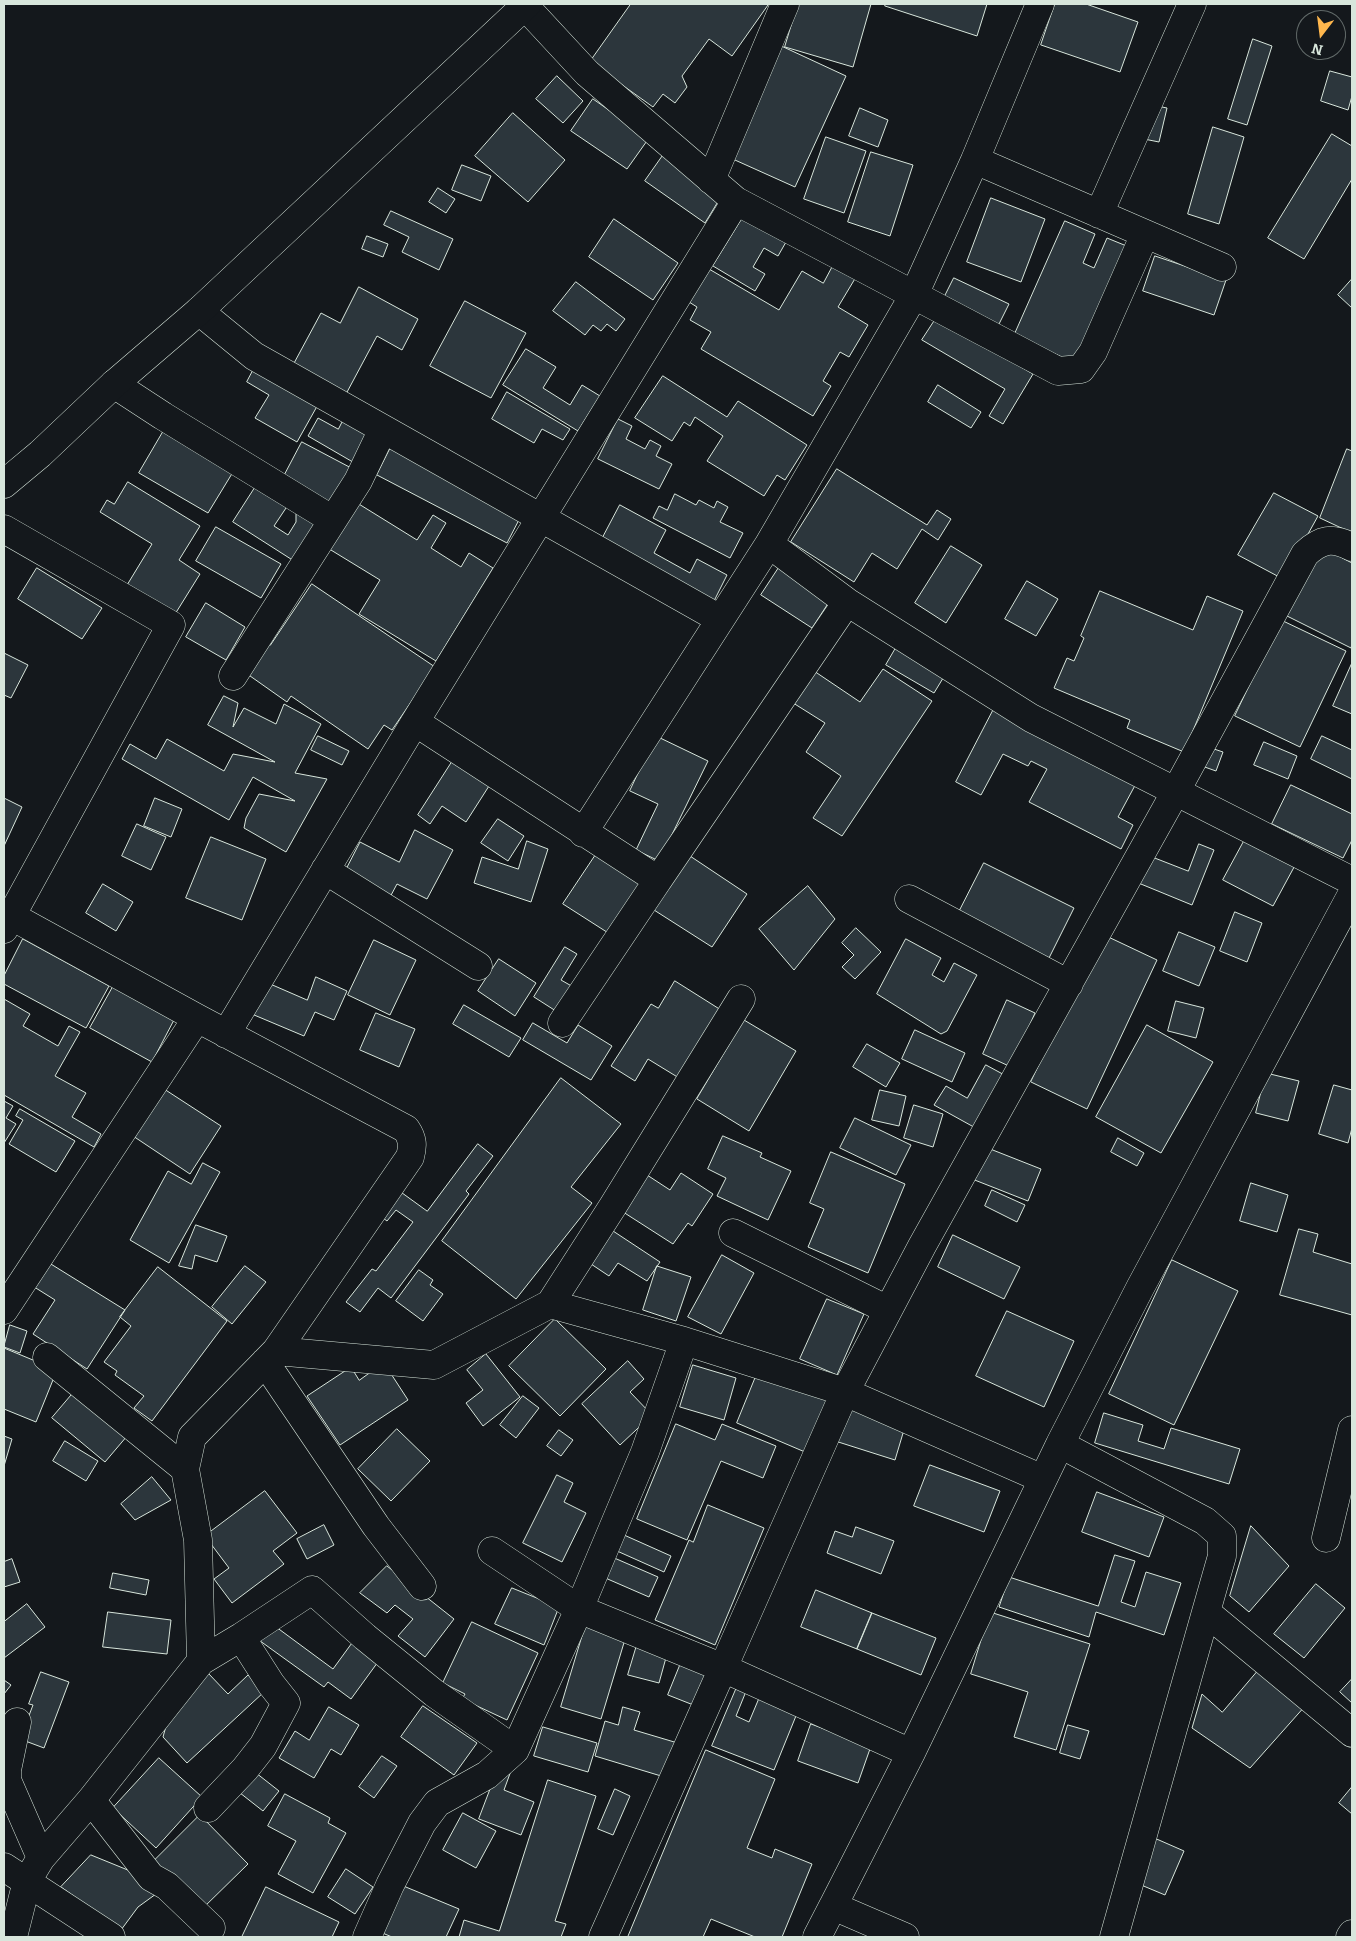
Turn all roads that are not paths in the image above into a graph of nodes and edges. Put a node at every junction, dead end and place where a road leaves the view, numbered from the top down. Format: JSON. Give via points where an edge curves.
{"nodes":[{"id":1,"x":525,"y":4,"type":"edge"},
{"id":2,"x":785,"y":4,"type":"edge"},
{"id":3,"x":1040,"y":4,"type":"edge"},
{"id":4,"x":1192,"y":4,"type":"edge"},
{"id":5,"x":975,"y":160,"type":"junction"},
{"id":6,"x":711,"y":180,"type":"junction"},
{"id":7,"x":736,"y":200,"type":"junction"},
{"id":8,"x":1099,"y":214,"type":"junction"},
{"id":9,"x":1145,"y":234,"type":"junction"},
{"id":10,"x":1222,"y":267,"type":"dead end"},
{"id":11,"x":914,"y":295,"type":"junction"},
{"id":12,"x":199,"y":311,"type":"junction"},
{"id":13,"x":114,"y":384,"type":"junction"},
{"id":14,"x":383,"y":429,"type":"junction"},
{"id":15,"x":4,"y":484,"type":"edge"},
{"id":16,"x":540,"y":518,"type":"junction"},
{"id":17,"x":333,"y":520,"type":"junction"},
{"id":18,"x":4,"y":529,"type":"edge"},
{"id":19,"x":769,"y":544,"type":"junction"},
{"id":20,"x":1352,"y":547,"type":"edge"},
{"id":21,"x":847,"y":602,"type":"junction"},
{"id":22,"x":720,"y":619,"type":"junction"},
{"id":23,"x":232,"y":676,"type":"dead end"},
{"id":24,"x":415,"y":722,"type":"junction"},
{"id":25,"x":1176,"y":791,"type":"junction"},
{"id":26,"x":583,"y":832,"type":"junction"},
{"id":27,"x":325,"y":870,"type":"junction"},
{"id":28,"x":658,"y":880,"type":"junction"},
{"id":29,"x":1352,"y":881,"type":"edge"},
{"id":30,"x":1352,"y":894,"type":"edge"},
{"id":31,"x":909,"y":899,"type":"dead end"},
{"id":32,"x":6,"y":919,"type":"edge"},
{"id":33,"x":478,"y":966,"type":"dead end"},
{"id":34,"x":1069,"y":984,"type":"junction"},
{"id":35,"x":741,"y":999,"type":"dead end"},
{"id":36,"x":197,"y":1018,"type":"junction"},
{"id":37,"x":562,"y":1023,"type":"dead end"},
{"id":38,"x":226,"y":1034,"type":"junction"},
{"id":39,"x":733,"y":1233,"type":"dead end"},
{"id":40,"x":550,"y":1304,"type":"junction"},
{"id":41,"x":4,"y":1310,"type":"edge"},
{"id":42,"x":888,"y":1310,"type":"junction"},
{"id":43,"x":684,"y":1341,"type":"junction"},
{"id":44,"x":270,"y":1356,"type":"junction"},
{"id":45,"x":47,"y":1358,"type":"dead end"},
{"id":46,"x":845,"y":1392,"type":"junction"},
{"id":47,"x":1352,"y":1430,"type":"edge"},
{"id":48,"x":1060,"y":1444,"type":"junction"},
{"id":49,"x":185,"y":1469,"type":"junction"},
{"id":50,"x":1043,"y":1480,"type":"junction"},
{"id":51,"x":1326,"y":1538,"type":"dead end"},
{"id":52,"x":492,"y":1551,"type":"dead end"},
{"id":53,"x":422,"y":1586,"type":"dead end"},
{"id":54,"x":579,"y":1609,"type":"junction"},
{"id":55,"x":1206,"y":1612,"type":"junction"},
{"id":56,"x":241,"y":1637,"type":"junction"},
{"id":57,"x":201,"y":1661,"type":"junction"},
{"id":58,"x":723,"y":1668,"type":"junction"},
{"id":59,"x":17,"y":1722,"type":"dead end"},
{"id":60,"x":1352,"y":1733,"type":"edge"},
{"id":61,"x":515,"y":1750,"type":"junction"},
{"id":62,"x":911,"y":1753,"type":"junction"},
{"id":63,"x":91,"y":1800,"type":"junction"},
{"id":64,"x":208,"y":1808,"type":"dead end"},
{"id":65,"x":41,"y":1858,"type":"junction"},
{"id":66,"x":4,"y":1868,"type":"edge"},
{"id":67,"x":26,"y":1881,"type":"junction"},
{"id":68,"x":833,"y":1906,"type":"junction"},
{"id":69,"x":211,"y":1928,"type":"dead end"},
{"id":70,"x":1352,"y":1934,"type":"edge"},
{"id":71,"x":13,"y":1937,"type":"edge"},
{"id":72,"x":112,"y":1937,"type":"edge"},
{"id":73,"x":367,"y":1937,"type":"edge"},
{"id":74,"x":603,"y":1937,"type":"edge"},
{"id":75,"x":817,"y":1937,"type":"edge"},
{"id":76,"x":905,"y":1937,"type":"edge"},
{"id":77,"x":1114,"y":1937,"type":"edge"},
{"id":78,"x":1350,"y":1937,"type":"edge"}],
"edges":[{"from":1,"to":6,"type":"street","via":[[587,73]]},
{"from":1,"to":12,"type":"street"},
{"from":2,"to":6,"type":"street"},
{"from":3,"to":5,"type":"street"},
{"from":4,"to":8,"type":"street"},
{"from":5,"to":8,"type":"street"},
{"from":5,"to":11,"type":"street"},
{"from":6,"to":7,"type":"street"},
{"from":7,"to":11,"type":"street"},
{"from":7,"to":16,"type":"street"},
{"from":8,"to":9,"type":"street"},
{"from":9,"to":10,"type":"street"},
{"from":9,"to":11,"type":"street","via":[[1093,352],[1081,370],[1058,371]]},
{"from":11,"to":19,"type":"street"},
{"from":12,"to":13,"type":"street"},
{"from":12,"to":14,"type":"street","via":[[254,356]]},
{"from":13,"to":15,"type":"street"},
{"from":13,"to":17,"type":"street"},
{"from":14,"to":16,"type":"street"},
{"from":14,"to":17,"type":"street","via":[[358,481]]},
{"from":16,"to":22,"type":"street"},
{"from":16,"to":24,"type":"street"},
{"from":17,"to":23,"type":"street"},
{"from":18,"to":32,"type":"street","via":[[171,625]]},
{"from":19,"to":21,"type":"street"},
{"from":19,"to":22,"type":"street"},
{"from":20,"to":25,"type":"street","via":[[1329,540],[1316,544],[1305,554]]},
{"from":21,"to":25,"type":"street","via":[[1031,718]]},
{"from":21,"to":28,"type":"street"},
{"from":22,"to":26,"type":"street"},
{"from":24,"to":26,"type":"street"},
{"from":24,"to":27,"type":"street"},
{"from":25,"to":29,"type":"street"},
{"from":25,"to":34,"type":"street"},
{"from":26,"to":28,"type":"street"},
{"from":27,"to":33,"type":"street"},
{"from":27,"to":38,"type":"street"},
{"from":28,"to":37,"type":"street"},
{"from":30,"to":48,"type":"street"},
{"from":31,"to":34,"type":"street"},
{"from":32,"to":36,"type":"street"},
{"from":34,"to":42,"type":"street"},
{"from":35,"to":40,"type":"street"},
{"from":36,"to":38,"type":"street"},
{"from":36,"to":41,"type":"street"},
{"from":38,"to":44,"type":"street","via":[[406,1130],[412,1137],[410,1157]]},
{"from":39,"to":42,"type":"street"},
{"from":40,"to":43,"type":"street"},
{"from":40,"to":44,"type":"street","via":[[434,1365]]},
{"from":42,"to":46,"type":"street"},
{"from":43,"to":46,"type":"street"},
{"from":43,"to":54,"type":"street","via":[[646,1452]]},
{"from":44,"to":49,"type":"street","via":[[192,1437]]},
{"from":44,"to":53,"type":"street","via":[[376,1526]]},
{"from":45,"to":49,"type":"street"},
{"from":46,"to":50,"type":"street"},
{"from":46,"to":58,"type":"street"},
{"from":47,"to":51,"type":"street"},
{"from":48,"to":50,"type":"street"},
{"from":48,"to":55,"type":"street","via":[[1205,1521],[1222,1536],[1222,1556]]},
{"from":49,"to":57,"type":"street","via":[[198,1540]]},
{"from":50,"to":62,"type":"street"},
{"from":52,"to":54,"type":"street"},
{"from":54,"to":58,"type":"street"},
{"from":54,"to":61,"type":"street"},
{"from":55,"to":60,"type":"street"},
{"from":55,"to":77,"type":"street"},
{"from":56,"to":57,"type":"street"},
{"from":56,"to":61,"type":"street","via":[[312,1590],[434,1693]]},
{"from":56,"to":64,"type":"street","via":[[286,1703],[263,1746]]},
{"from":57,"to":63,"type":"street"},
{"from":58,"to":62,"type":"street"},
{"from":58,"to":74,"type":"street"},
{"from":59,"to":65,"type":"street","via":[[7,1780]]},
{"from":61,"to":73,"type":"street","via":[[487,1775],[437,1802],[418,1831]]},
{"from":62,"to":68,"type":"street"},
{"from":63,"to":65,"type":"street"},
{"from":63,"to":69,"type":"street","via":[[151,1877],[167,1886]]},
{"from":65,"to":67,"type":"street"},
{"from":66,"to":67,"type":"street"},
{"from":67,"to":71,"type":"street"},
{"from":67,"to":72,"type":"street"},
{"from":68,"to":75,"type":"street"},
{"from":68,"to":76,"type":"street"},
{"from":70,"to":78,"type":"street"}]}
